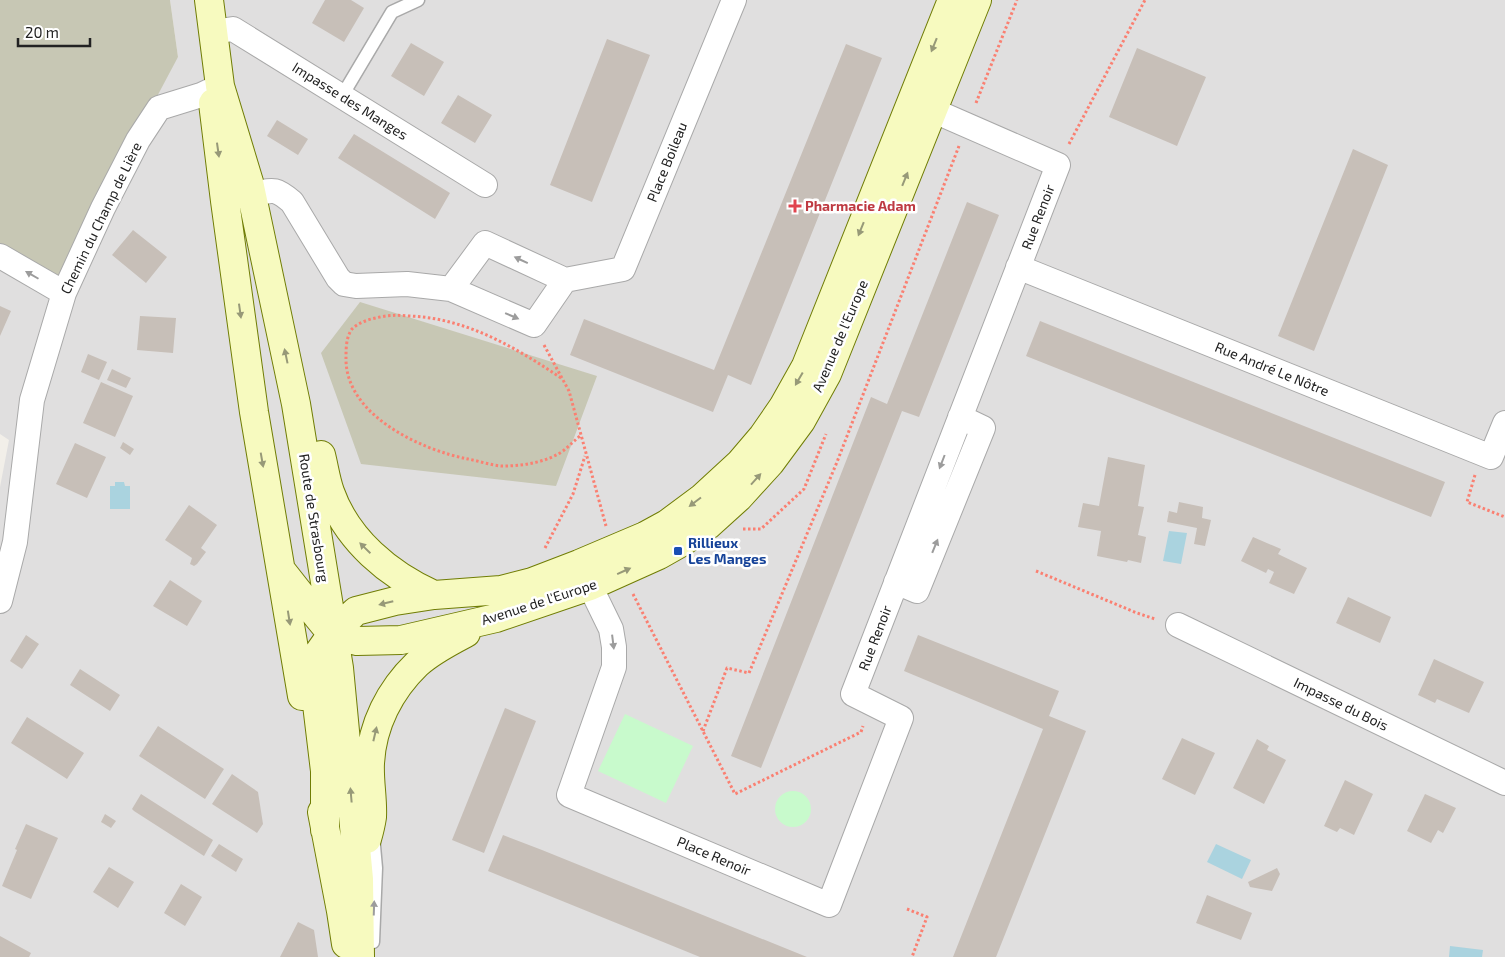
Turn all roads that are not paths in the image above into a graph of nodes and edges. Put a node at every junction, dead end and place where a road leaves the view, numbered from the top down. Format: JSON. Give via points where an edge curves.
{"nodes":[{"id":1,"x":208,"y":0,"type":"edge"},
{"id":2,"x":418,"y":0,"type":"edge"},
{"id":3,"x":734,"y":0,"type":"edge"},
{"id":4,"x":952,"y":0,"type":"edge"},
{"id":5,"x":977,"y":0,"type":"edge"},
{"id":6,"x":212,"y":32,"type":"junction"},
{"id":7,"x":220,"y":86,"type":"junction"},
{"id":8,"x":342,"y":96,"type":"junction"},
{"id":9,"x":922,"y":106,"type":"junction"},
{"id":10,"x":485,"y":185,"type":"dead end"},
{"id":11,"x":252,"y":195,"type":"junction"},
{"id":12,"x":0,"y":256,"type":"edge"},
{"id":13,"x":1018,"y":267,"type":"junction"},
{"id":14,"x":565,"y":280,"type":"junction"},
{"id":15,"x":451,"y":289,"type":"junction"},
{"id":16,"x":64,"y":293,"type":"junction"},
{"id":17,"x":296,"y":404,"type":"junction"},
{"id":18,"x":1505,"y":423,"type":"edge"},
{"id":19,"x":617,"y":561,"type":"junction"},
{"id":20,"x":281,"y":570,"type":"junction"},
{"id":21,"x":590,"y":586,"type":"junction"},
{"id":22,"x":434,"y":595,"type":"junction"},
{"id":23,"x":0,"y":601,"type":"edge"},
{"id":24,"x":496,"y":618,"type":"junction"},
{"id":25,"x":1178,"y":625,"type":"road end"},
{"id":26,"x":332,"y":634,"type":"junction"},
{"id":27,"x":863,"y":699,"type":"joint"},
{"id":28,"x":1505,"y":783,"type":"edge"},
{"id":29,"x":372,"y":817,"type":"junction"},
{"id":30,"x":325,"y":830,"type":"junction"},
{"id":31,"x":359,"y":879,"type":"junction"},
{"id":32,"x":360,"y":956,"type":"edge"}],
"edges":[{"from":1,"to":6,"type":"street","name":"Route de Strasbourg"},
{"from":2,"to":8,"type":"lane","via":[[392,12]]},
{"from":3,"to":14,"type":"street","name":"Place Boileau","via":[[623,269]]},
{"from":4,"to":9,"type":"street","name":"Avenue de l'Europe","one_way":true},
{"from":5,"to":9,"type":"street","name":"Avenue de l'Europe"},
{"from":6,"to":7,"type":"street","name":"Route de Strasbourg"},
{"from":6,"to":8,"type":"street","name":"Impasse des Manges","via":[[233,29]]},
{"from":7,"to":11,"type":"street","name":"Route de Strasbourg"},
{"from":7,"to":16,"type":"street","name":"Chemin du Champ de Lière","via":[[159,108],[138,140],[103,208]]},
{"from":7,"to":20,"type":"street","name":"Route de Strasbourg","one_way":true,"via":[[212,105],[254,412]]},
{"from":8,"to":10,"type":"street","name":"Impasse des Manges"},
{"from":9,"to":13,"type":"street","name":"Rue Renoir","via":[[1058,165]]},
{"from":9,"to":19,"type":"street","name":"Avenue de l'Europe","via":[[826,374],[801,421],[770,463],[708,525],[659,555]]},
{"from":11,"to":15,"type":"street","via":[[274,190],[292,202],[344,284],[407,284]]},
{"from":17,"to":11,"type":"street","name":"Route de Strasbourg","one_way":true},
{"from":16,"to":12,"type":"street","one_way":true},
{"from":13,"to":18,"type":"street","name":"Rue André Le Nôtre","via":[[1491,457]]},
{"from":13,"to":27,"type":"street","name":"Rue Renoir","via":[[896,582]]},
{"from":15,"to":14,"type":"street","one_way":true,"via":[[534,325]]},
{"from":14,"to":15,"type":"street","one_way":true,"via":[[485,243]]},
{"from":16,"to":23,"type":"street","name":"Chemin du Champ de Lière","via":[[32,400],[15,542]]},
{"from":22,"to":17,"type":"street","one_way":true,"via":[[378,560],[348,528],[330,492],[318,440]]},
{"from":17,"to":26,"type":"street","name":"Route de Strasbourg"},
{"from":19,"to":21,"type":"street","name":"Avenue de l'Europe"},
{"from":19,"to":22,"type":"street","name":"Avenue de l'Europe","via":[[501,590]]},
{"from":20,"to":26,"type":"street"},
{"from":20,"to":30,"type":"street","name":"Route de Strasbourg","one_way":true},
{"from":21,"to":24,"type":"street","name":"Avenue de l'Europe"},
{"from":21,"to":27,"type":"street","name":"Place Renoir","one_way":true,"via":[[612,629],[614,667],[569,795],[829,905],[901,718]]},
{"from":22,"to":26,"type":"street","name":"Avenue de l'Europe","one_way":true,"via":[[356,611]]},
{"from":24,"to":26,"type":"street","name":"Avenue de l'Europe","via":[[401,640],[357,641]]},
{"from":29,"to":24,"type":"street","one_way":true,"via":[[370,763],[374,735],[390,697],[418,663],[445,643]]},
{"from":25,"to":28,"type":"street","name":"Impasse du Bois"},
{"from":26,"to":30,"type":"street","name":"Avenue de l'Europe","via":[[315,658],[313,671],[325,771]]},
{"from":31,"to":26,"type":"street","name":"Route de Strasbourg","one_way":true,"via":[[339,668]]},
{"from":29,"to":31,"type":"street"},
{"from":32,"to":29,"type":"lane","one_way":true,"via":[[376,868]]},
{"from":30,"to":32,"type":"street","name":"Route de Strasbourg","via":[[341,911]]},
{"from":31,"to":32,"type":"street","name":"Route de Strasbourg"}]}
